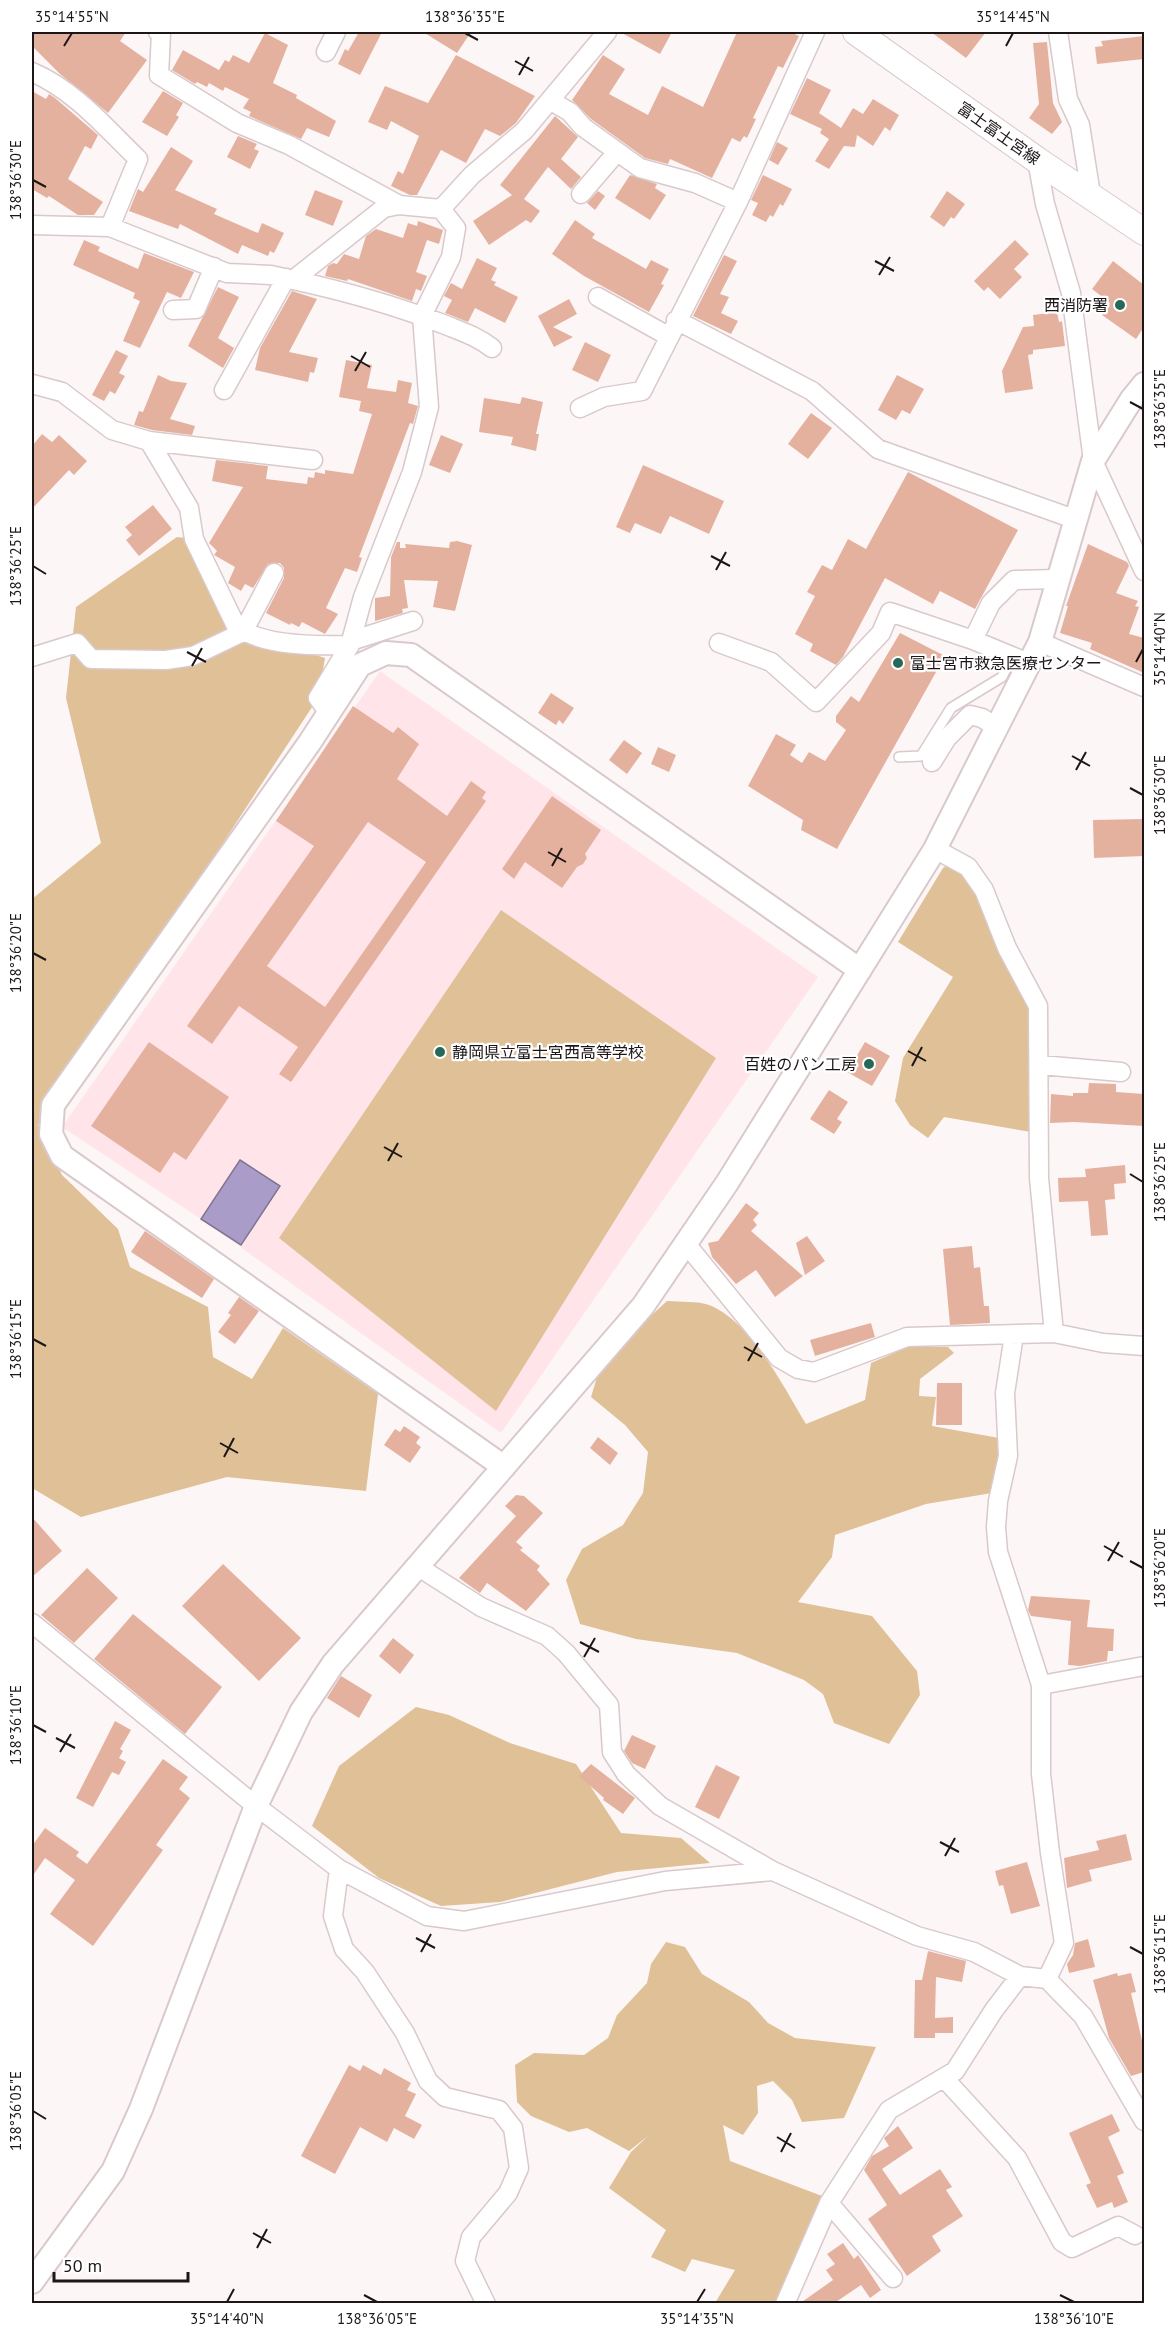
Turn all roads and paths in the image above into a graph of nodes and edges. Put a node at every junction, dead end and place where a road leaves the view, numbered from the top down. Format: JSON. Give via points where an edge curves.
{"nodes":[{"id":1,"x":160,"y":32,"type":"edge"},
{"id":2,"x":336,"y":32,"type":"edge"},
{"id":3,"x":607,"y":32,"type":"edge"},
{"id":4,"x":814,"y":32,"type":"edge"},
{"id":5,"x":856,"y":32,"type":"edge"},
{"id":6,"x":1058,"y":32,"type":"edge"},
{"id":7,"x":326,"y":52,"type":"dead end"},
{"id":8,"x":32,"y":72,"type":"edge"},
{"id":9,"x":551,"y":101,"type":"junction"},
{"id":10,"x":617,"y":152,"type":"junction"},
{"id":11,"x":1037,"y":160,"type":"junction"},
{"id":12,"x":581,"y":194,"type":"dead end"},
{"id":13,"x":1090,"y":195,"type":"junction"},
{"id":14,"x":738,"y":202,"type":"junction"},
{"id":15,"x":399,"y":205,"type":"junction"},
{"id":16,"x":441,"y":209,"type":"junction"},
{"id":17,"x":32,"y":225,"type":"edge"},
{"id":18,"x":110,"y":227,"type":"junction"},
{"id":19,"x":1144,"y":232,"type":"edge"},
{"id":20,"x":214,"y":267,"type":"junction"},
{"id":21,"x":289,"y":279,"type":"junction"},
{"id":22,"x":598,"y":297,"type":"dead end"},
{"id":23,"x":173,"y":310,"type":"dead end"},
{"id":24,"x":422,"y":316,"type":"junction"},
{"id":25,"x":672,"y":328,"type":"junction"},
{"id":26,"x":492,"y":348,"type":"dead end"},
{"id":27,"x":32,"y":384,"type":"edge"},
{"id":28,"x":1144,"y":384,"type":"edge"},
{"id":29,"x":224,"y":390,"type":"dead end"},
{"id":30,"x":580,"y":408,"type":"dead end"},
{"id":31,"x":149,"y":441,"type":"junction"},
{"id":32,"x":313,"y":460,"type":"dead end"},
{"id":33,"x":1093,"y":461,"type":"junction"},
{"id":34,"x":1074,"y":519,"type":"junction"},
{"id":35,"x":1144,"y":571,"type":"edge"},
{"id":36,"x":274,"y":573,"type":"dead end"},
{"id":37,"x":1057,"y":579,"type":"junction"},
{"id":38,"x":413,"y":621,"type":"dead end"},
{"id":39,"x":243,"y":632,"type":"junction"},
{"id":40,"x":973,"y":640,"type":"junction"},
{"id":41,"x":1040,"y":642,"type":"junction"},
{"id":42,"x":351,"y":643,"type":"junction"},
{"id":43,"x":719,"y":643,"type":"dead end"},
{"id":44,"x":32,"y":657,"type":"edge"},
{"id":45,"x":1022,"y":659,"type":"junction"},
{"id":46,"x":1144,"y":687,"type":"edge"},
{"id":47,"x":329,"y":713,"type":"junction"},
{"id":48,"x":998,"y":728,"type":"junction"},
{"id":49,"x":899,"y":757,"type":"dead end"},
{"id":50,"x":932,"y":762,"type":"dead end"},
{"id":51,"x":935,"y":849,"type":"junction"},
{"id":52,"x":860,"y":970,"type":"junction"},
{"id":53,"x":1040,"y":1065,"type":"junction"},
{"id":54,"x":1120,"y":1072,"type":"dead end"},
{"id":55,"x":687,"y":1245,"type":"junction"},
{"id":56,"x":1054,"y":1333,"type":"junction"},
{"id":57,"x":1014,"y":1335,"type":"junction"},
{"id":58,"x":1144,"y":1346,"type":"edge"},
{"id":59,"x":504,"y":1467,"type":"junction"},
{"id":60,"x":417,"y":1566,"type":"junction"},
{"id":61,"x":32,"y":1623,"type":"edge"},
{"id":62,"x":1144,"y":1666,"type":"edge"},
{"id":63,"x":1041,"y":1685,"type":"junction"},
{"id":64,"x":256,"y":1806,"type":"junction"},
{"id":65,"x":339,"y":1869,"type":"junction"},
{"id":66,"x":773,"y":1871,"type":"junction"},
{"id":67,"x":1020,"y":1976,"type":"junction"},
{"id":68,"x":1047,"y":1979,"type":"junction"},
{"id":69,"x":944,"y":2078,"type":"junction"},
{"id":70,"x":1144,"y":2121,"type":"edge"},
{"id":71,"x":830,"y":2203,"type":"junction"},
{"id":72,"x":1135,"y":2235,"type":"dead end"},
{"id":73,"x":893,"y":2278,"type":"dead end"},
{"id":74,"x":32,"y":2282,"type":"edge"},
{"id":75,"x":785,"y":2303,"type":"edge"},
{"id":76,"x":486,"y":2304,"type":"edge"}],
"edges":[{"from":1,"to":15,"type":"street","via":[[159,75],[237,123],[289,144]]},
{"from":2,"to":7,"type":"street"},
{"from":3,"to":9,"type":"street"},
{"from":4,"to":14,"type":"street"},
{"from":5,"to":11,"type":"main road","name":"富士富士宮線"},
{"from":6,"to":13,"type":"street","via":[[1068,99],[1080,125]]},
{"from":8,"to":18,"type":"street","via":[[76,100],[138,159]]},
{"from":9,"to":10,"type":"street"},
{"from":9,"to":16,"type":"street"},
{"from":10,"to":12,"type":"street"},
{"from":10,"to":14,"type":"street","via":[[640,168],[695,183]]},
{"from":11,"to":13,"type":"main road","name":"富士富士宮線"},
{"from":11,"to":33,"type":"street","via":[[1045,204],[1071,293]]},
{"from":13,"to":19,"type":"main road","name":"富士富士宮線"},
{"from":14,"to":25,"type":"street"},
{"from":15,"to":16,"type":"street"},
{"from":15,"to":21,"type":"street","via":[[384,208]]},
{"from":16,"to":24,"type":"street","via":[[456,228],[451,257]]},
{"from":17,"to":18,"type":"street"},
{"from":18,"to":20,"type":"street"},
{"from":20,"to":21,"type":"street","via":[[227,273]]},
{"from":20,"to":23,"type":"street","via":[[196,309]]},
{"from":21,"to":24,"type":"street","via":[[355,294]]},
{"from":21,"to":29,"type":"street"},
{"from":22,"to":25,"type":"street"},
{"from":24,"to":26,"type":"street","via":[[480,338]]},
{"from":24,"to":42,"type":"street","via":[[429,407],[412,472],[363,597]]},
{"from":25,"to":30,"type":"street","via":[[642,391],[604,396]]},
{"from":25,"to":34,"type":"street","via":[[812,392],[878,449]]},
{"from":27,"to":31,"type":"street","via":[[62,392],[111,430]]},
{"from":28,"to":33,"type":"street"},
{"from":31,"to":32,"type":"street"},
{"from":31,"to":39,"type":"street","via":[[189,508],[194,539],[230,614]]},
{"from":33,"to":34,"type":"street"},
{"from":33,"to":35,"type":"street"},
{"from":34,"to":37,"type":"street"},
{"from":36,"to":39,"type":"street"},
{"from":37,"to":40,"type":"street","via":[[1014,580],[991,603]]},
{"from":37,"to":41,"type":"street"},
{"from":38,"to":42,"type":"street"},
{"from":39,"to":42,"type":"street","via":[[301,647]]},
{"from":39,"to":44,"type":"street","via":[[193,656],[166,660],[91,659],[77,643]]},
{"from":40,"to":43,"type":"street","via":[[890,612],[880,633],[816,702],[771,662]]},
{"from":40,"to":45,"type":"street"},
{"from":41,"to":45,"type":"street"},
{"from":41,"to":46,"type":"street"},
{"from":42,"to":47,"type":"street","via":[[318,698]]},
{"from":45,"to":48,"type":"street"},
{"from":45,"to":49,"type":"lane","via":[[1002,677],[951,708],[921,756]]},
{"from":47,"to":52,"type":"street","via":[[360,665],[386,653],[411,655]]},
{"from":47,"to":59,"type":"street","via":[[53,1106],[51,1134],[62,1156]]},
{"from":48,"to":50,"type":"street","via":[[970,715],[947,738]]},
{"from":48,"to":51,"type":"street"},
{"from":51,"to":52,"type":"street"},
{"from":51,"to":53,"type":"street","via":[[968,867],[984,890],[1007,948],[1038,1006]]},
{"from":52,"to":55,"type":"street"},
{"from":53,"to":54,"type":"street"},
{"from":53,"to":56,"type":"street","via":[[1039,1178]]},
{"from":55,"to":57,"type":"street","via":[[779,1358],[798,1370],[814,1372],[907,1337]]},
{"from":55,"to":59,"type":"street","via":[[643,1306]]},
{"from":56,"to":57,"type":"street"},
{"from":56,"to":58,"type":"street","via":[[1103,1344]]},
{"from":57,"to":63,"type":"street","via":[[1005,1392],[1008,1456],[996,1527],[998,1552]]},
{"from":59,"to":60,"type":"street"},
{"from":60,"to":64,"type":"street","via":[[333,1664],[301,1712]]},
{"from":60,"to":66,"type":"street","via":[[481,1607],[547,1636],[609,1705],[612,1752],[626,1774],[660,1806]]},
{"from":61,"to":64,"type":"street"},
{"from":62,"to":63,"type":"street"},
{"from":63,"to":68,"type":"street","via":[[1041,1774],[1064,1943]]},
{"from":64,"to":65,"type":"street"},
{"from":64,"to":74,"type":"street","via":[[141,2109],[113,2171]]},
{"from":65,"to":66,"type":"street","via":[[427,1916],[464,1921],[665,1881]]},
{"from":65,"to":76,"type":"street","via":[[333,1916],[344,1949],[365,1972],[405,2033],[428,2081],[445,2097],[499,2110],[513,2128],[519,2168],[508,2193],[471,2238],[465,2261]]},
{"from":66,"to":67,"type":"street","via":[[917,1936],[974,1952]]},
{"from":67,"to":68,"type":"street"},
{"from":67,"to":69,"type":"street","via":[[955,2071]]},
{"from":68,"to":70,"type":"street","via":[[1083,2016]]},
{"from":69,"to":71,"type":"street","via":[[889,2110]]},
{"from":69,"to":72,"type":"street","via":[[1017,2158],[1062,2242],[1072,2248],[1118,2226]]},
{"from":71,"to":73,"type":"street"},
{"from":71,"to":75,"type":"street"}]}
